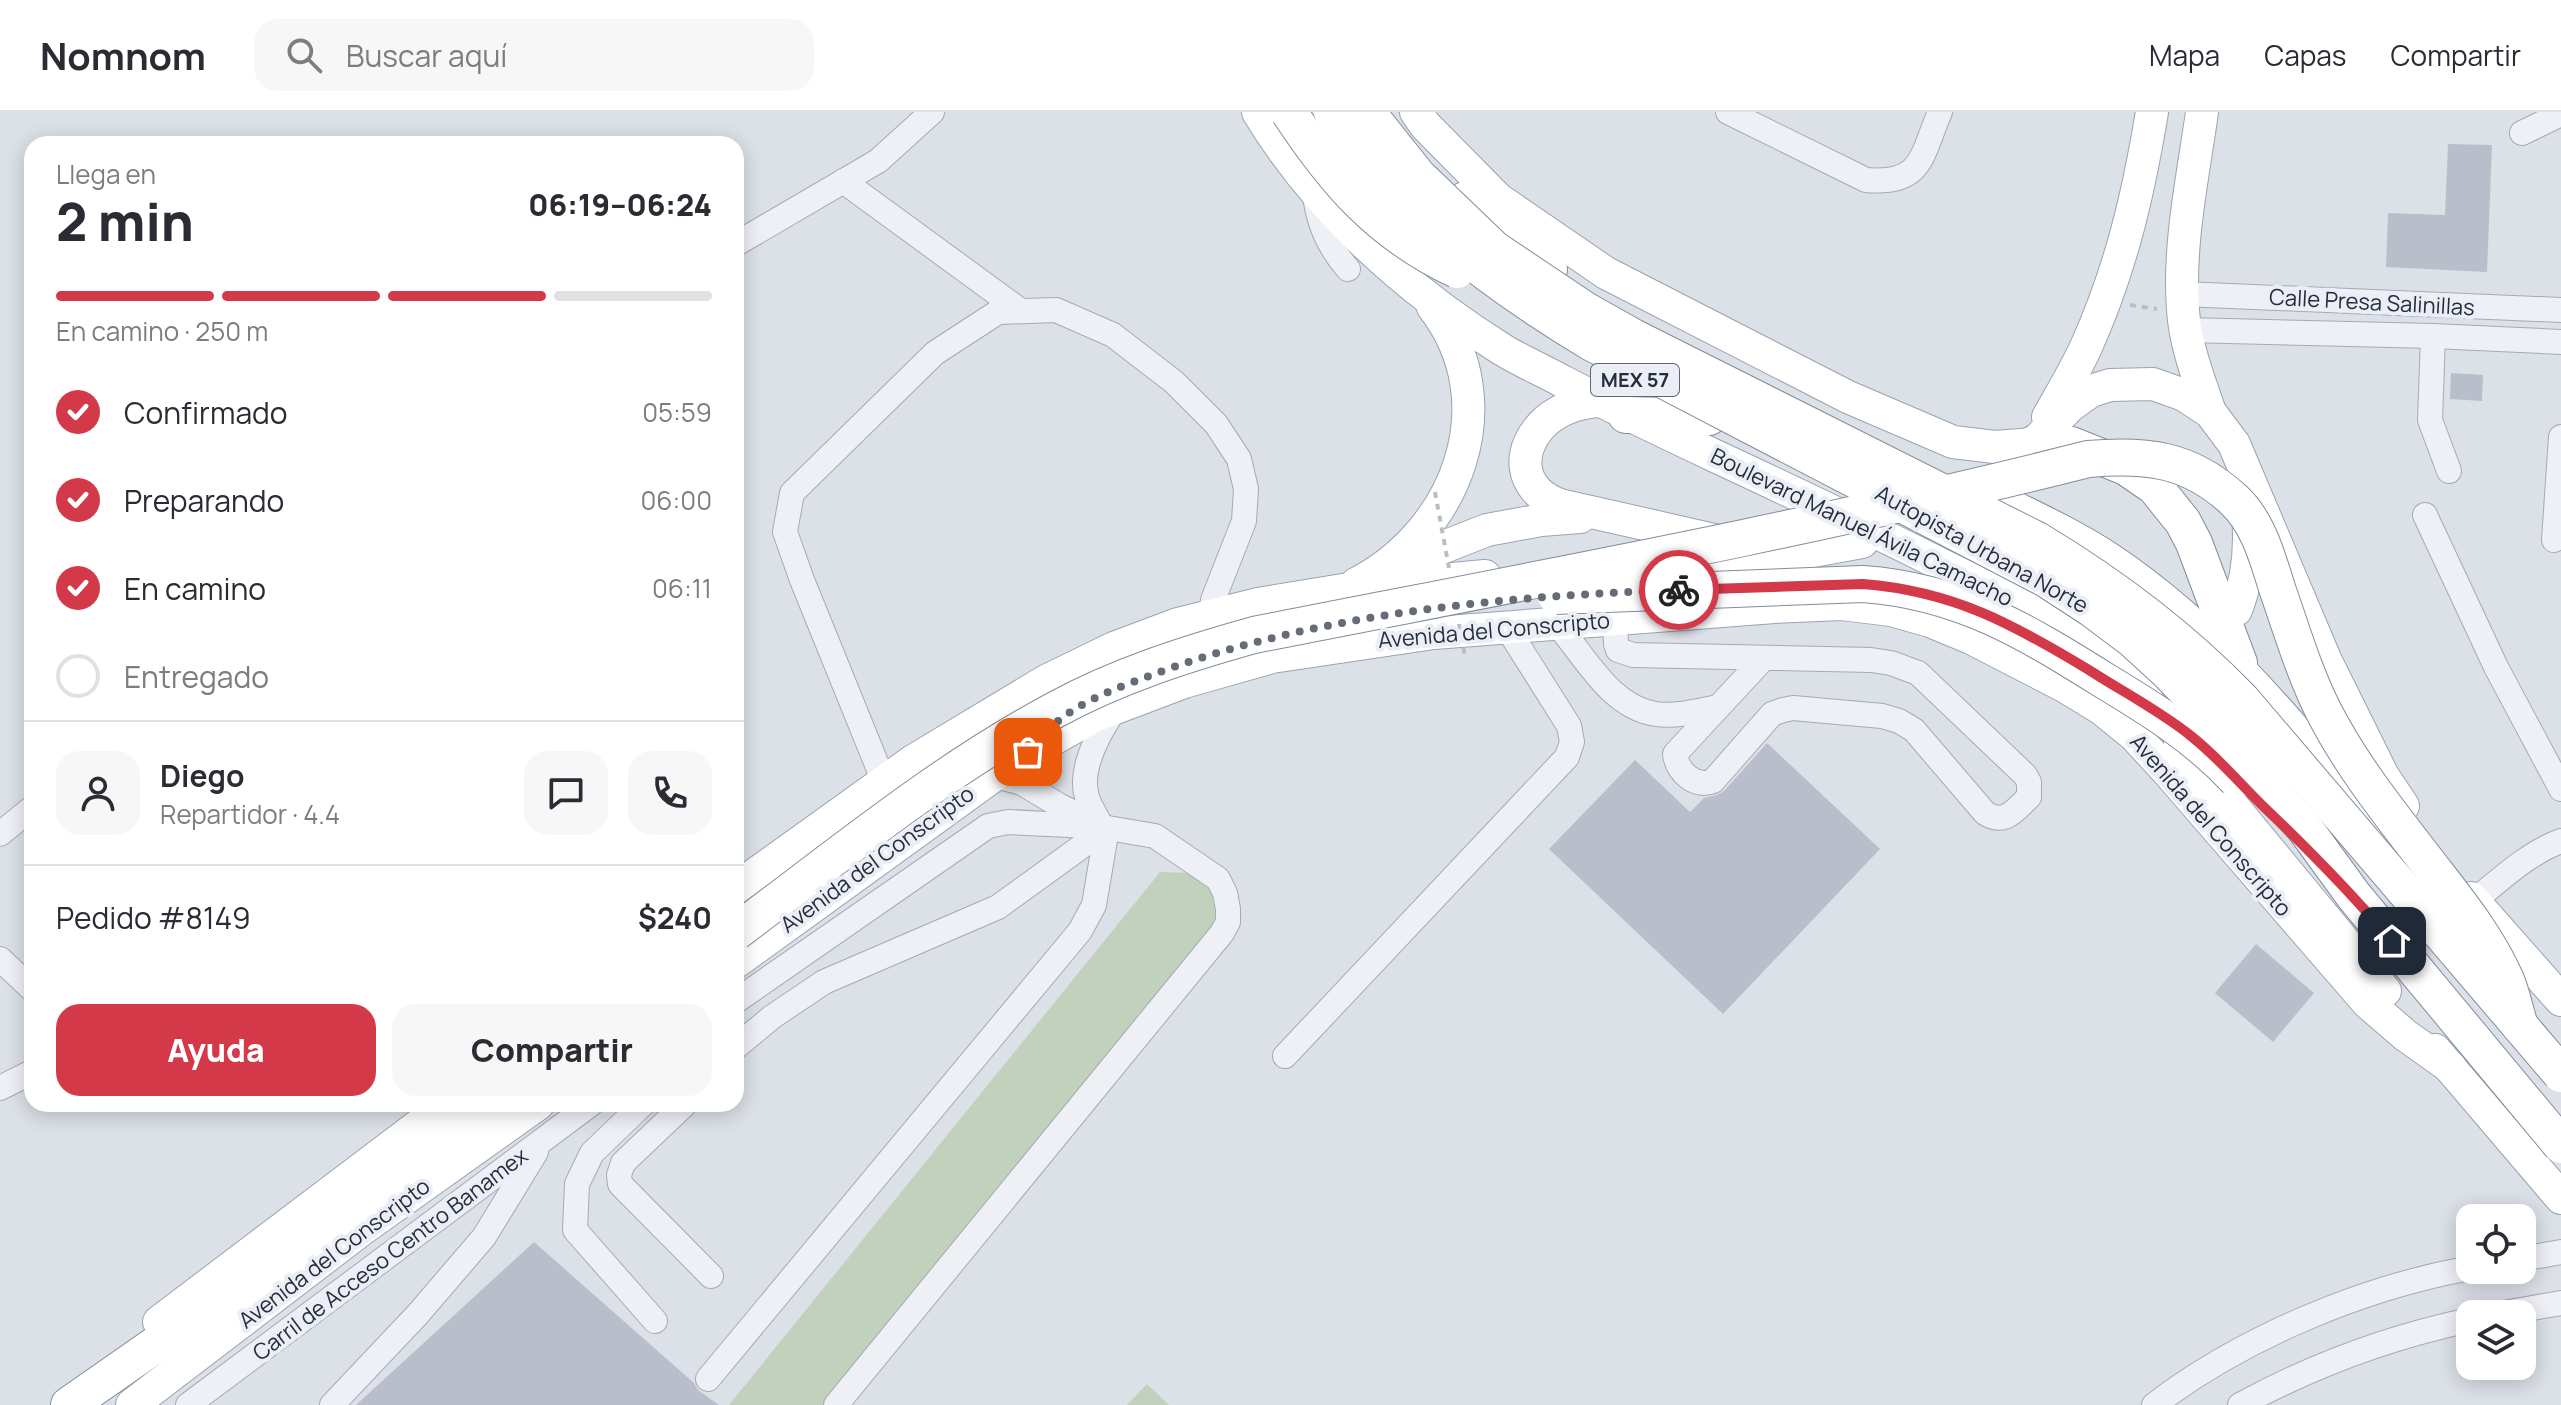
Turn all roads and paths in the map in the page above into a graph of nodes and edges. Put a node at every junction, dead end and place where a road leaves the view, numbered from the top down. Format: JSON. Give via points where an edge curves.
{"nodes":[{"id":1,"x":932,"y":112,"type":"edge"},
{"id":2,"x":1258,"y":112,"type":"edge"},
{"id":3,"x":1289,"y":112,"type":"edge"},
{"id":4,"x":1311,"y":112,"type":"edge"},
{"id":5,"x":1332,"y":112,"type":"edge"},
{"id":6,"x":1367,"y":112,"type":"edge"},
{"id":7,"x":1387,"y":112,"type":"edge"},
{"id":8,"x":1416,"y":112,"type":"edge"},
{"id":9,"x":1728,"y":112,"type":"edge"},
{"id":10,"x":1940,"y":112,"type":"edge"},
{"id":11,"x":2152,"y":112,"type":"edge"},
{"id":12,"x":2202,"y":112,"type":"edge"},
{"id":13,"x":2561,"y":114,"type":"edge"},
{"id":14,"x":2522,"y":133,"type":"dead end"},
{"id":15,"x":843,"y":181,"type":"junction"},
{"id":16,"x":1314,"y":188,"type":"junction"},
{"id":17,"x":744,"y":239,"type":"edge"},
{"id":18,"x":1348,"y":269,"type":"dead end"},
{"id":19,"x":1512,"y":291,"type":"junction"},
{"id":20,"x":1427,"y":298,"type":"junction"},
{"id":21,"x":2105,"y":301,"type":"junction"},
{"id":22,"x":2561,"y":310,"type":"edge"},
{"id":23,"x":1021,"y":311,"type":"junction"},
{"id":24,"x":2184,"y":312,"type":"junction"},
{"id":25,"x":2433,"y":336,"type":"junction"},
{"id":26,"x":2561,"y":342,"type":"edge"},
{"id":27,"x":1613,"y":408,"type":"junction"},
{"id":28,"x":2210,"y":412,"type":"junction"},
{"id":29,"x":1709,"y":417,"type":"junction"},
{"id":30,"x":2561,"y":437,"type":"edge"},
{"id":31,"x":2021,"y":457,"type":"junction"},
{"id":32,"x":2449,"y":471,"type":"dead end"},
{"id":33,"x":2249,"y":478,"type":"junction"},
{"id":34,"x":2425,"y":515,"type":"dead end"},
{"id":35,"x":1611,"y":516,"type":"junction"},
{"id":36,"x":2554,"y":540,"type":"dead end"},
{"id":37,"x":1862,"y":542,"type":"dead end"},
{"id":38,"x":1786,"y":556,"type":"junction"},
{"id":39,"x":1375,"y":574,"type":"junction"},
{"id":40,"x":1345,"y":589,"type":"junction"},
{"id":41,"x":2236,"y":610,"type":"dead end"},
{"id":42,"x":1211,"y":614,"type":"junction"},
{"id":43,"x":1615,"y":619,"type":"junction"},
{"id":44,"x":1555,"y":622,"type":"junction"},
{"id":45,"x":1506,"y":626,"type":"junction"},
{"id":46,"x":1250,"y":643,"type":"junction"},
{"id":47,"x":1298,"y":653,"type":"junction"},
{"id":48,"x":1763,"y":659,"type":"junction"},
{"id":49,"x":2244,"y":676,"type":"junction"},
{"id":50,"x":2066,"y":687,"type":"junction"},
{"id":51,"x":2100,"y":691,"type":"dead end"},
{"id":52,"x":1117,"y":706,"type":"junction"},
{"id":53,"x":1718,"y":707,"type":"junction"},
{"id":54,"x":1028,"y":752,"type":"junction"},
{"id":55,"x":992,"y":775,"type":"junction"},
{"id":56,"x":884,"y":782,"type":"junction"},
{"id":57,"x":2561,"y":789,"type":"edge"},
{"id":58,"x":24,"y":814,"type":"edge"},
{"id":59,"x":922,"y":827,"type":"junction"},
{"id":60,"x":1104,"y":828,"type":"junction"},
{"id":61,"x":0,"y":834,"type":"edge"},
{"id":62,"x":2561,"y":841,"type":"edge"},
{"id":63,"x":744,"y":882,"type":"edge"},
{"id":64,"x":2354,"y":896,"type":"junction"},
{"id":65,"x":2474,"y":901,"type":"junction"},
{"id":66,"x":744,"y":926,"type":"edge"},
{"id":67,"x":805,"y":953,"type":"junction"},
{"id":68,"x":744,"y":956,"type":"edge"},
{"id":69,"x":0,"y":959,"type":"edge"},
{"id":70,"x":24,"y":982,"type":"edge"},
{"id":71,"x":824,"y":982,"type":"junction"},
{"id":72,"x":744,"y":995,"type":"edge"},
{"id":73,"x":2561,"y":1000,"type":"edge"},
{"id":74,"x":2520,"y":1026,"type":"junction"},
{"id":75,"x":744,"y":1040,"type":"edge"},
{"id":76,"x":2561,"y":1051,"type":"edge"},
{"id":77,"x":1285,"y":1056,"type":"dead end"},
{"id":78,"x":2450,"y":1067,"type":"junction"},
{"id":79,"x":2561,"y":1074,"type":"edge"},
{"id":80,"x":24,"y":1076,"type":"edge"},
{"id":81,"x":0,"y":1088,"type":"edge"},
{"id":82,"x":436,"y":1112,"type":"edge"},
{"id":83,"x":490,"y":1112,"type":"edge"},
{"id":84,"x":527,"y":1112,"type":"edge"},
{"id":85,"x":580,"y":1112,"type":"edge"},
{"id":86,"x":635,"y":1112,"type":"edge"},
{"id":87,"x":677,"y":1112,"type":"edge"},
{"id":88,"x":2561,"y":1134,"type":"edge"},
{"id":89,"x":543,"y":1140,"type":"junction"},
{"id":90,"x":2561,"y":1145,"type":"edge"},
{"id":91,"x":2561,"y":1198,"type":"edge"},
{"id":92,"x":2536,"y":1259,"type":"edge"},
{"id":93,"x":2558,"y":1260,"type":"edge"},
{"id":94,"x":2456,"y":1271,"type":"edge"},
{"id":95,"x":711,"y":1276,"type":"dead end"},
{"id":96,"x":2561,"y":1303,"type":"edge"},
{"id":97,"x":2536,"y":1307,"type":"edge"},
{"id":98,"x":655,"y":1321,"type":"dead end"},
{"id":99,"x":2456,"y":1323,"type":"edge"},
{"id":100,"x":708,"y":1379,"type":"dead end"},
{"id":101,"x":83,"y":1396,"type":"edge"},
{"id":102,"x":51,"y":1405,"type":"edge"},
{"id":103,"x":132,"y":1405,"type":"edge"},
{"id":104,"x":188,"y":1405,"type":"edge"},
{"id":105,"x":332,"y":1405,"type":"edge"},
{"id":106,"x":836,"y":1405,"type":"edge"},
{"id":107,"x":2154,"y":1405,"type":"edge"},
{"id":108,"x":2240,"y":1405,"type":"edge"}],
"edges":[{"from":1,"to":15,"type":"street","via":[[878,161]]},
{"from":2,"to":16,"type":"main road","name":"Boulevard Manuel Ávila Camacho"},
{"from":3,"to":19,"type":"highway","bridge":true,"via":[[1333,172],[1393,234],[1450,267]]},
{"from":4,"to":29,"type":"highway","name":"Boulevard Manuel Ávila Camacho","number":"MEX 57","via":[[1389,206],[1472,284],[1563,344]]},
{"from":5,"to":19,"type":"highway","name":"Autopista Urbana Norte","bridge":true,"via":[[1392,190],[1440,237]]},
{"from":6,"to":74,"type":"highway","name":"Autopista Urbana Norte","bridge":true,"via":[[1418,176],[1494,249],[1585,310],[2037,540],[2166,628],[2242,700]]},
{"from":7,"to":49,"type":"highway","number":"MEX 57","via":[[1444,181],[1554,273],[1678,343],[2080,542],[2148,589]]},
{"from":8,"to":31,"type":"main road","via":[[1498,199],[1606,273],[1848,397],[1953,442],[1995,447]]},
{"from":9,"to":10,"type":"street","via":[[1866,180],[1884,181],[1903,178],[1917,166]]},
{"from":11,"to":21,"type":"main road","via":[[2133,214]]},
{"from":12,"to":24,"type":"main road","via":[[2184,242]]},
{"from":13,"to":14,"type":"street"},
{"from":15,"to":17,"type":"street"},
{"from":15,"to":23,"type":"street"},
{"from":16,"to":18,"type":"street","via":[[1329,244]]},
{"from":16,"to":20,"type":"main road","name":"Boulevard Manuel Ávila Camacho","via":[[1363,243]]},
{"from":19,"to":64,"type":"highway","name":"Autopista Urbana Norte","bridge":true,"via":[[1592,343],[2046,579],[2092,609],[2202,707]]},
{"from":20,"to":27,"type":"main road","name":"Boulevard Manuel Ávila Camacho","via":[[1504,350]]},
{"from":20,"to":39,"type":"main road","via":[[1450,334],[1465,374],[1469,416],[1464,451],[1450,491],[1426,527]]},
{"from":21,"to":24,"type":"path"},
{"from":21,"to":31,"type":"main road","via":[[2085,350]]},
{"from":22,"to":24,"type":"street","name":"Calle Presa Salinillas"},
{"from":23,"to":42,"type":"street","via":[[1056,310],[1113,335],[1174,382],[1216,424],[1239,459],[1246,489],[1244,521]]},
{"from":23,"to":56,"type":"street","via":[[998,312],[935,353],[792,493],[785,532]]},
{"from":24,"to":25,"type":"street","name":"Calle Presa Salinillas"},
{"from":24,"to":28,"type":"main road"},
{"from":25,"to":26,"type":"street","name":"Calle Presa Salinillas"},
{"from":25,"to":32,"type":"street","via":[[2430,420]]},
{"from":27,"to":29,"type":"highway"},
{"from":27,"to":35,"type":"main road","via":[[1573,406],[1549,419],[1531,439],[1525,468],[1533,487],[1549,501]]},
{"from":27,"to":78,"type":"main road","name":"Boulevard Manuel Ávila Camacho","via":[[2020,603],[2102,654],[2140,690]]},
{"from":28,"to":31,"type":"main road","via":[[2153,384],[2110,385],[2070,406]]},
{"from":28,"to":33,"type":"main road","via":[[2234,444]]},
{"from":29,"to":88,"type":"highway","name":"Boulevard Manuel Ávila Camacho","number":"MEX 57","via":[[2064,601],[2150,660],[2263,776]]},
{"from":30,"to":36,"type":"street"},
{"from":31,"to":49,"type":"highway","via":[[2071,445],[2126,467],[2155,487],[2194,543]]},
{"from":33,"to":41,"type":"main road","via":[[2249,556]]},
{"from":33,"to":65,"type":"main road","via":[[2325,659],[2383,776],[2444,869]]},
{"from":34,"to":57,"type":"street"},
{"from":35,"to":38,"type":"main road"},
{"from":35,"to":39,"type":"main road","via":[[1487,530]]},
{"from":37,"to":38,"type":"main road"},
{"from":38,"to":40,"type":"main road"},
{"from":39,"to":40,"type":"main road"},
{"from":40,"to":42,"type":"main road"},
{"from":42,"to":56,"type":"main road","via":[[1146,635],[1046,681]]},
{"from":43,"to":44,"type":"main road","name":"Avenida del Conscripto"},
{"from":43,"to":48,"type":"street","via":[[1616,644],[1624,653]]},
{"from":43,"to":50,"type":"main road","name":"Avenida del Conscripto","via":[[1842,604],[1891,610],[1971,638]]},
{"from":44,"to":45,"type":"main road","name":"Avenida del Conscripto"},
{"from":44,"to":53,"type":"street","via":[[1606,687],[1636,709],[1658,714]]},
{"from":45,"to":47,"type":"main road","name":"Avenida del Conscripto"},
{"from":45,"to":77,"type":"street","via":[[1569,726],[1572,742],[1567,757]]},
{"from":46,"to":47,"type":"main road"},
{"from":46,"to":54,"type":"highway","via":[[1108,692],[1066,713]]},
{"from":46,"to":64,"type":"highway","bridge":true,"via":[[1463,605],[1604,593],[1863,584],[1939,596],[2046,644],[2171,721],[2222,764]]},
{"from":47,"to":52,"type":"main road","name":"Avenida del Conscripto","via":[[1184,682]]},
{"from":48,"to":53,"type":"street"},
{"from":48,"to":53,"type":"street","via":[[1871,660],[1918,673],[2025,775],[2029,797],[2009,816],[1993,818],[1914,730],[1899,721],[1793,708],[1772,714],[1713,781],[1699,784],[1678,765],[1675,754]]},
{"from":49,"to":76,"type":"highway","number":"MEX 57"},
{"from":50,"to":51,"type":"main road"},
{"from":50,"to":78,"type":"main road","name":"Avenida del Conscripto","via":[[2134,735],[2368,1003]]},
{"from":52,"to":54,"type":"main road","name":"Avenida del Conscripto"},
{"from":52,"to":60,"type":"street","via":[[1093,748],[1087,774],[1087,797]]},
{"from":54,"to":55,"type":"main road","name":"Avenida del Conscripto"},
{"from":55,"to":59,"type":"main road","name":"Avenida del Conscripto"},
{"from":55,"to":60,"type":"street","via":[[1022,783]]},
{"from":56,"to":59,"type":"street"},
{"from":56,"to":63,"type":"main road"},
{"from":58,"to":61,"type":"street"},
{"from":59,"to":68,"type":"main road","name":"Avenida del Conscripto"},
{"from":60,"to":67,"type":"street","via":[[1008,822],[988,826]]},
{"from":60,"to":71,"type":"street","via":[[998,907]]},
{"from":60,"to":100,"type":"street","via":[[1094,905],[1080,931]]},
{"from":60,"to":106,"type":"street","via":[[1155,836],[1218,879],[1228,922]]},
{"from":62,"to":65,"type":"street"},
{"from":64,"to":90,"type":"highway","name":"Autopista Urbana Norte","bridge":true},
{"from":65,"to":73,"type":"main road"},
{"from":66,"to":74,"type":"highway","bridge":true,"via":[[965,764],[1114,682],[1206,648],[1773,532],[2088,459],[2138,456],[2194,473],[2245,513],[2262,544],[2327,716],[2357,769],[2480,932],[2506,980]]},
{"from":67,"to":71,"type":"street"},
{"from":67,"to":72,"type":"street"},
{"from":69,"to":70,"type":"street"},
{"from":71,"to":75,"type":"street"},
{"from":74,"to":79,"type":"highway","name":"Autopista Urbana Norte","bridge":true},
{"from":78,"to":91,"type":"main road","name":"Boulevard Manuel Ávila Camacho"},
{"from":80,"to":81,"type":"street"},
{"from":82,"to":102,"type":"main road"},
{"from":83,"to":101,"type":"highway"},
{"from":84,"to":103,"type":"main road","name":"Avenida del Conscripto","via":[[361,1230]]},
{"from":85,"to":89,"type":"street","name":"Carril de Acceso Centro Banamex"},
{"from":86,"to":98,"type":"street","via":[[592,1153],[577,1184],[575,1230]]},
{"from":87,"to":95,"type":"street","via":[[623,1163],[620,1184]]},
{"from":89,"to":104,"type":"street","name":"Carril de Acceso Centro Banamex"},
{"from":89,"to":105,"type":"street","via":[[484,1237]]},
{"from":92,"to":93,"type":"street"},
{"from":94,"to":107,"type":"street","via":[[2337,1306],[2220,1362]]},
{"from":96,"to":97,"type":"street"},
{"from":99,"to":108,"type":"street","via":[[2340,1358]]}]}
